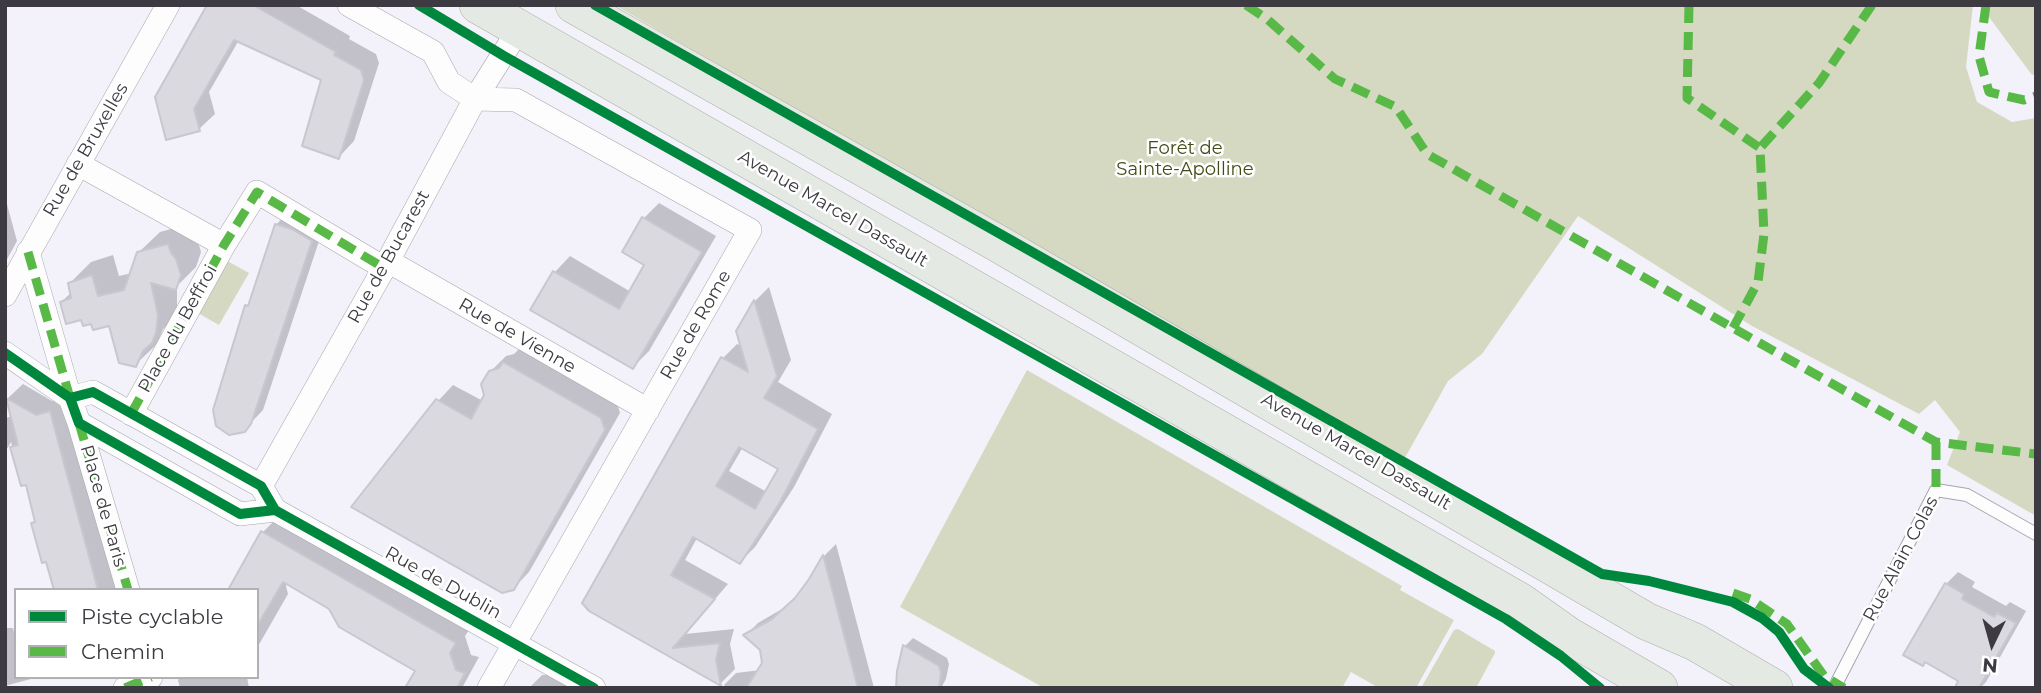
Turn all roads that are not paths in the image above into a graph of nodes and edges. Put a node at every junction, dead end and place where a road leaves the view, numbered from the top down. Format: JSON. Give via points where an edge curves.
{"nodes":[{"id":1,"x":168,"y":5,"type":"edge"},
{"id":2,"x":349,"y":5,"type":"edge"},
{"id":3,"x":478,"y":5,"type":"edge"},
{"id":4,"x":575,"y":5,"type":"edge"},
{"id":5,"x":519,"y":29,"type":"junction"},
{"id":6,"x":475,"y":99,"type":"junction"},
{"id":7,"x":78,"y":164,"type":"junction"},
{"id":8,"x":224,"y":244,"type":"junction"},
{"id":9,"x":28,"y":252,"type":"junction"},
{"id":10,"x":386,"y":265,"type":"junction"},
{"id":11,"x":5,"y":295,"type":"edge"},
{"id":12,"x":5,"y":353,"type":"edge"},
{"id":13,"x":69,"y":398,"type":"junction"},
{"id":14,"x":648,"y":410,"type":"junction"},
{"id":15,"x":131,"y":414,"type":"junction"},
{"id":16,"x":79,"y":423,"type":"junction"},
{"id":17,"x":261,"y":486,"type":"junction"},
{"id":18,"x":275,"y":510,"type":"junction"},
{"id":19,"x":2036,"y":534,"type":"edge"},
{"id":20,"x":127,"y":588,"type":"edge"},
{"id":21,"x":514,"y":642,"type":"junction"},
{"id":22,"x":148,"y":679,"type":"edge"},
{"id":23,"x":125,"y":688,"type":"edge"},
{"id":24,"x":488,"y":688,"type":"edge"},
{"id":25,"x":594,"y":688,"type":"edge"},
{"id":26,"x":1659,"y":688,"type":"edge"},
{"id":27,"x":1774,"y":688,"type":"edge"},
{"id":28,"x":1834,"y":688,"type":"edge"}],
"edges":[{"from":1,"to":7,"type":"street","name":"Rue de Bruxelles"},
{"from":2,"to":6,"type":"street","via":[[433,52],[449,82]]},
{"from":3,"to":5,"type":"main road","name":"Avenue Marcel Dassault"},
{"from":4,"to":27,"type":"main road","name":"Avenue Marcel Dassault","via":[[997,243],[1646,621],[1695,642]]},
{"from":5,"to":6,"type":"street","name":"Rue de Bucarest"},
{"from":5,"to":26,"type":"main road","name":"Avenue Marcel Dassault","via":[[1521,602]]},
{"from":6,"to":10,"type":"street","name":"Rue de Bucarest"},
{"from":6,"to":14,"type":"street","name":"Rue de Rome","via":[[516,100],[750,230]]},
{"from":7,"to":8,"type":"street","name":"Place du Beffroi"},
{"from":7,"to":9,"type":"street","name":"Rue de Bruxelles"},
{"from":8,"to":10,"type":"street","name":"Place du Beffroi","via":[[257,192]]},
{"from":8,"to":15,"type":"street","name":"Place du Beffroi"},
{"from":9,"to":11,"type":"street","name":"Rue de Bruxelles"},
{"from":9,"to":13,"type":"street"},
{"from":10,"to":14,"type":"street","name":"Rue de Vienne"},
{"from":10,"to":17,"type":"street","name":"Rue de Bucarest"},
{"from":12,"to":13,"type":"street"},
{"from":13,"to":15,"type":"street","via":[[93,392]]},
{"from":13,"to":16,"type":"street"},
{"from":14,"to":21,"type":"street","name":"Rue de Rome"},
{"from":15,"to":17,"type":"street"},
{"from":16,"to":18,"type":"street","via":[[240,514]]},
{"from":16,"to":20,"type":"street","name":"Place de Paris"},
{"from":17,"to":18,"type":"street"},
{"from":18,"to":21,"type":"street","name":"Rue de Dublin"},
{"from":19,"to":28,"type":"lane","name":"Rue Alain Colas","via":[[1967,495],[1936,490]]},
{"from":21,"to":24,"type":"street","name":"Rue de Rome"},
{"from":21,"to":25,"type":"street","name":"Rue de Dublin"},
{"from":22,"to":23,"type":"street"}]}
